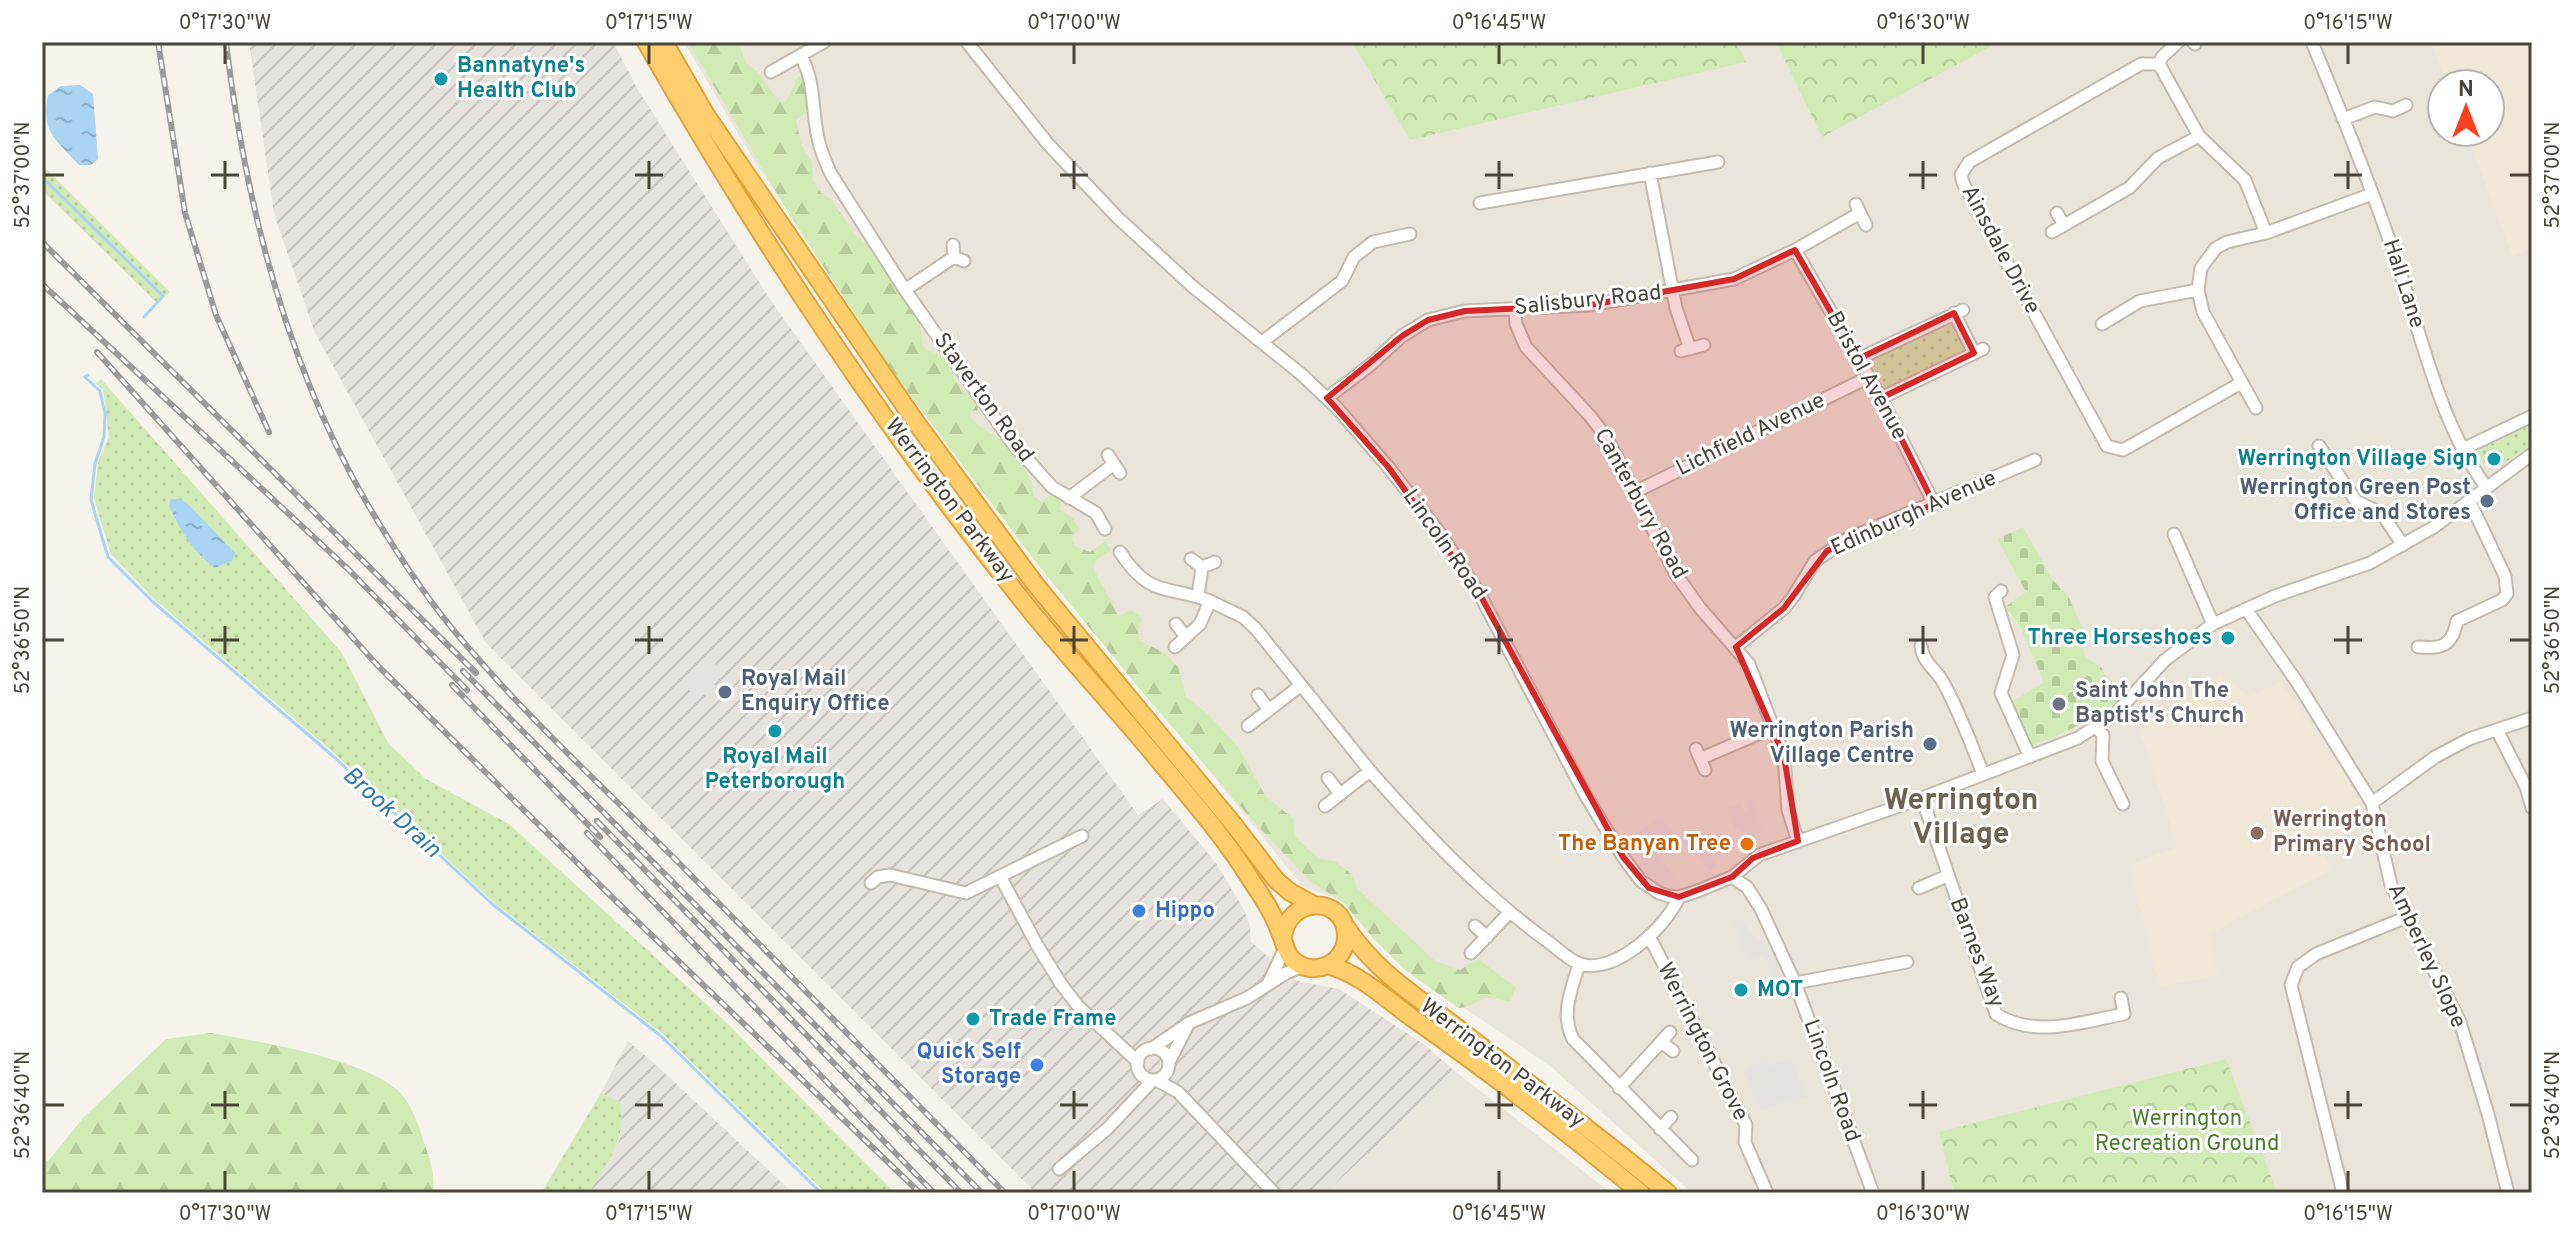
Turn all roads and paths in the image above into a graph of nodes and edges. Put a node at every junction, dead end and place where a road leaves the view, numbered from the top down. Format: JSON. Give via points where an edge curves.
{"nodes":[{"id":1,"x":646,"y":42,"type":"edge"},
{"id":2,"x":664,"y":42,"type":"edge"},
{"id":3,"x":824,"y":42,"type":"edge"},
{"id":4,"x":967,"y":42,"type":"edge"},
{"id":5,"x":2178,"y":42,"type":"edge"},
{"id":6,"x":2312,"y":42,"type":"edge"},
{"id":7,"x":801,"y":56,"type":"junction"},
{"id":8,"x":2159,"y":64,"type":"junction"},
{"id":9,"x":771,"y":72,"type":"dead end"},
{"id":10,"x":2406,"y":105,"type":"dead end"},
{"id":11,"x":2343,"y":119,"type":"junction"},
{"id":12,"x":2199,"y":136,"type":"junction"},
{"id":13,"x":1718,"y":162,"type":"dead end"},
{"id":14,"x":1650,"y":173,"type":"junction"},
{"id":15,"x":2372,"y":194,"type":"junction"},
{"id":16,"x":1480,"y":203,"type":"dead end"},
{"id":17,"x":2057,"y":213,"type":"dead end"},
{"id":18,"x":1861,"y":214,"type":"dead end"},
{"id":19,"x":2064,"y":225,"type":"junction"},
{"id":20,"x":2052,"y":232,"type":"dead end"},
{"id":21,"x":2266,"y":233,"type":"junction"},
{"id":22,"x":1410,"y":234,"type":"dead end"},
{"id":23,"x":1795,"y":250,"type":"junction"},
{"id":24,"x":957,"y":255,"type":"dead end"},
{"id":25,"x":905,"y":290,"type":"junction"},
{"id":26,"x":2198,"y":290,"type":"junction"},
{"id":27,"x":1675,"y":292,"type":"junction"},
{"id":28,"x":1515,"y":310,"type":"junction"},
{"id":29,"x":2102,"y":324,"type":"dead end"},
{"id":30,"x":1262,"y":342,"type":"junction"},
{"id":31,"x":1704,"y":345,"type":"dead end"},
{"id":32,"x":1858,"y":359,"type":"junction"},
{"id":33,"x":1869,"y":377,"type":"junction"},
{"id":34,"x":2241,"y":383,"type":"junction"},
{"id":35,"x":1327,"y":398,"type":"junction"},
{"id":36,"x":1881,"y":398,"type":"junction"},
{"id":37,"x":2256,"y":408,"type":"dead end"},
{"id":38,"x":2532,"y":416,"type":"edge"},
{"id":39,"x":2319,"y":446,"type":"dead end"},
{"id":40,"x":2463,"y":449,"type":"junction"},
{"id":41,"x":2532,"y":454,"type":"edge"},
{"id":42,"x":2035,"y":460,"type":"dead end"},
{"id":43,"x":1114,"y":464,"type":"dead end"},
{"id":44,"x":2486,"y":487,"type":"junction"},
{"id":45,"x":1633,"y":493,"type":"junction"},
{"id":46,"x":1069,"y":498,"type":"junction"},
{"id":47,"x":2469,"y":500,"type":"junction"},
{"id":48,"x":1934,"y":504,"type":"junction"},
{"id":49,"x":1105,"y":529,"type":"dead end"},
{"id":50,"x":2174,"y":534,"type":"dead end"},
{"id":51,"x":2403,"y":545,"type":"junction"},
{"id":52,"x":1120,"y":552,"type":"dead end"},
{"id":53,"x":1191,"y":559,"type":"dead end"},
{"id":54,"x":1215,"y":562,"type":"dead end"},
{"id":55,"x":1202,"y":567,"type":"junction"},
{"id":56,"x":1995,"y":592,"type":"dead end"},
{"id":57,"x":1198,"y":596,"type":"junction"},
{"id":58,"x":1210,"y":601,"type":"junction"},
{"id":59,"x":2246,"y":609,"type":"junction"},
{"id":60,"x":1176,"y":624,"type":"dead end"},
{"id":61,"x":2213,"y":624,"type":"junction"},
{"id":62,"x":1186,"y":637,"type":"junction"},
{"id":63,"x":1921,"y":646,"type":"dead end"},
{"id":64,"x":2418,"y":646,"type":"dead end"},
{"id":65,"x":1175,"y":647,"type":"dead end"},
{"id":66,"x":1736,"y":647,"type":"junction"},
{"id":67,"x":1300,"y":686,"type":"junction"},
{"id":68,"x":1258,"y":695,"type":"dead end"},
{"id":69,"x":1269,"y":710,"type":"junction"},
{"id":70,"x":2532,"y":718,"type":"edge"},
{"id":71,"x":1248,"y":726,"type":"dead end"},
{"id":72,"x":1774,"y":727,"type":"junction"},
{"id":73,"x":2096,"y":727,"type":"junction"},
{"id":74,"x":2497,"y":730,"type":"junction"},
{"id":75,"x":2030,"y":757,"type":"junction"},
{"id":76,"x":1701,"y":759,"type":"dead end"},
{"id":77,"x":1370,"y":771,"type":"junction"},
{"id":78,"x":1983,"y":774,"type":"junction"},
{"id":79,"x":1328,"y":778,"type":"dead end"},
{"id":80,"x":1340,"y":794,"type":"junction"},
{"id":81,"x":1922,"y":798,"type":"junction"},
{"id":82,"x":2372,"y":803,"type":"junction"},
{"id":83,"x":2123,"y":804,"type":"dead end"},
{"id":84,"x":1325,"y":806,"type":"dead end"},
{"id":85,"x":2532,"y":808,"type":"edge"},
{"id":86,"x":1082,"y":836,"type":"dead end"},
{"id":87,"x":1798,"y":841,"type":"junction"},
{"id":88,"x":1947,"y":876,"type":"junction"},
{"id":89,"x":1732,"y":877,"type":"junction"},
{"id":90,"x":1001,"y":878,"type":"junction"},
{"id":91,"x":871,"y":883,"type":"dead end"},
{"id":92,"x":1919,"y":888,"type":"dead end"},
{"id":93,"x":1679,"y":897,"type":"junction"},
{"id":94,"x":1314,"y":905,"type":"junction"},
{"id":95,"x":1509,"y":913,"type":"junction"},
{"id":96,"x":2407,"y":917,"type":"junction"},
{"id":97,"x":1345,"y":926,"type":"junction"},
{"id":98,"x":1475,"y":926,"type":"dead end"},
{"id":99,"x":1649,"y":936,"type":"junction"},
{"id":100,"x":1487,"y":937,"type":"junction"},
{"id":101,"x":1284,"y":943,"type":"junction"},
{"id":102,"x":1471,"y":953,"type":"dead end"},
{"id":103,"x":1880,"y":953,"type":"dead end"},
{"id":104,"x":1907,"y":962,"type":"dead end"},
{"id":105,"x":1579,"y":964,"type":"junction"},
{"id":106,"x":1328,"y":965,"type":"junction"},
{"id":107,"x":1303,"y":966,"type":"junction"},
{"id":108,"x":1883,"y":967,"type":"junction"},
{"id":109,"x":1795,"y":983,"type":"junction"},
{"id":110,"x":1267,"y":986,"type":"junction"},
{"id":111,"x":2121,"y":998,"type":"dead end"},
{"id":112,"x":1189,"y":1023,"type":"junction"},
{"id":113,"x":1670,"y":1032,"type":"dead end"},
{"id":114,"x":1661,"y":1042,"type":"junction"},
{"id":115,"x":1673,"y":1051,"type":"dead end"},
{"id":116,"x":1143,"y":1058,"type":"junction"},
{"id":117,"x":1169,"y":1065,"type":"junction"},
{"id":118,"x":1154,"y":1080,"type":"junction"},
{"id":119,"x":1619,"y":1088,"type":"junction"},
{"id":120,"x":1178,"y":1092,"type":"junction"},
{"id":121,"x":1127,"y":1105,"type":"junction"},
{"id":122,"x":1671,"y":1117,"type":"dead end"},
{"id":123,"x":1660,"y":1129,"type":"junction"},
{"id":124,"x":1692,"y":1160,"type":"dead end"},
{"id":125,"x":1059,"y":1169,"type":"dead end"},
{"id":126,"x":1274,"y":1193,"type":"edge"},
{"id":127,"x":1641,"y":1193,"type":"edge"},
{"id":128,"x":1668,"y":1193,"type":"edge"},
{"id":129,"x":1767,"y":1193,"type":"edge"},
{"id":130,"x":1873,"y":1193,"type":"edge"},
{"id":131,"x":2343,"y":1193,"type":"edge"},
{"id":132,"x":2508,"y":1193,"type":"edge"}],
"edges":[{"from":1,"to":101,"type":"highway","name":"Werrington Parkway","via":[[796,284],[918,462],[1030,610],[1222,836]]},
{"from":2,"to":94,"type":"highway","name":"Werrington Parkway","via":[[706,115],[809,267],[1026,572],[1276,880]]},
{"from":3,"to":7,"type":"street"},
{"from":4,"to":30,"type":"street","name":"Lincoln Road","via":[[1048,144],[1117,217]]},
{"from":5,"to":8,"type":"street"},
{"from":6,"to":11,"type":"street","name":"Hall Lane"},
{"from":7,"to":9,"type":"street"},
{"from":7,"to":25,"type":"street","name":"Staverton Road","via":[[811,75],[824,160]]},
{"from":8,"to":12,"type":"street"},
{"from":8,"to":34,"type":"street","name":"Ainsdale Drive","via":[[2141,64],[1969,162],[1961,179],[2107,446],[2123,450]]},
{"from":10,"to":11,"type":"street","via":[[2393,111],[2375,107]]},
{"from":11,"to":15,"type":"street","name":"Hall Lane"},
{"from":12,"to":19,"type":"street","via":[[2158,158],[2129,188]]},
{"from":12,"to":21,"type":"street","via":[[2245,180]]},
{"from":13,"to":14,"type":"street"},
{"from":14,"to":16,"type":"street"},
{"from":14,"to":27,"type":"street"},
{"from":15,"to":21,"type":"street"},
{"from":15,"to":40,"type":"street","name":"Hall Lane"},
{"from":17,"to":19,"type":"street"},
{"from":18,"to":23,"type":"street","name":"Salisbury Road"},
{"from":19,"to":20,"type":"street"},
{"from":21,"to":26,"type":"street","via":[[2216,248],[2201,268]]},
{"from":22,"to":30,"type":"street","via":[[1373,242],[1354,257],[1342,281]]},
{"from":23,"to":27,"type":"street","name":"Salisbury Road","via":[[1734,279]]},
{"from":23,"to":32,"type":"street","name":"Bristol Avenue"},
{"from":24,"to":25,"type":"street"},
{"from":25,"to":46,"type":"street","name":"Staverton Road","via":[[1011,441]]},
{"from":26,"to":29,"type":"street","via":[[2140,301]]},
{"from":26,"to":34,"type":"street","via":[[2203,312]]},
{"from":27,"to":28,"type":"street","name":"Salisbury Road"},
{"from":27,"to":31,"type":"street","via":[[1686,350]]},
{"from":28,"to":35,"type":"street","name":"Salisbury Road","via":[[1465,311],[1428,320]]},
{"from":28,"to":45,"type":"street","name":"Canterbury Road","via":[[1526,347],[1607,438]]},
{"from":30,"to":35,"type":"street","name":"Lincoln Road"},
{"from":32,"to":33,"type":"street","name":"Bristol Avenue"},
{"from":32,"to":36,"type":"street","via":[[1959,312],[1978,351]]},
{"from":33,"to":36,"type":"street","name":"Bristol Avenue"},
{"from":33,"to":45,"type":"street","name":"Lichfield Avenue"},
{"from":34,"to":37,"type":"street"},
{"from":35,"to":93,"type":"street","name":"Lincoln Road","via":[[1442,536],[1479,593],[1623,857],[1649,888]]},
{"from":36,"to":48,"type":"street","name":"Bristol Avenue"},
{"from":38,"to":40,"type":"street"},
{"from":39,"to":51,"type":"street","via":[[2356,501],[2382,514]]},
{"from":40,"to":44,"type":"street","name":"Hall Lane"},
{"from":41,"to":44,"type":"street"},
{"from":42,"to":48,"type":"street","name":"Edinburgh Avenue"},
{"from":43,"to":46,"type":"street"},
{"from":44,"to":47,"type":"street"},
{"from":45,"to":66,"type":"street","name":"Canterbury Road","via":[[1675,573]]},
{"from":46,"to":49,"type":"street","name":"Staverton Road","via":[[1096,513]]},
{"from":47,"to":51,"type":"street"},
{"from":47,"to":64,"type":"street","via":[[2505,576],[2507,594],[2457,621],[2449,641],[2438,649]]},
{"from":48,"to":66,"type":"street","name":"Edinburgh Avenue","via":[[1827,551],[1784,608]]},
{"from":50,"to":61,"type":"street"},
{"from":51,"to":59,"type":"street","via":[[2370,563]]},
{"from":52,"to":57,"type":"street","via":[[1154,587]]},
{"from":53,"to":55,"type":"street"},
{"from":54,"to":55,"type":"street"},
{"from":55,"to":57,"type":"street"},
{"from":56,"to":75,"type":"street","via":[[2013,655],[2001,693]]},
{"from":57,"to":58,"type":"street"},
{"from":58,"to":62,"type":"street","via":[[1200,624]]},
{"from":58,"to":67,"type":"street","via":[[1256,629]]},
{"from":59,"to":61,"type":"street"},
{"from":59,"to":82,"type":"street","name":"Amberley Slope"},
{"from":60,"to":62,"type":"street"},
{"from":61,"to":73,"type":"street","via":[[2165,660]]},
{"from":62,"to":65,"type":"street"},
{"from":63,"to":78,"type":"street","via":[[1926,663],[1950,696]]},
{"from":66,"to":72,"type":"street","name":"Canterbury Road","via":[[1749,664]]},
{"from":67,"to":69,"type":"street"},
{"from":67,"to":77,"type":"street"},
{"from":68,"to":69,"type":"street"},
{"from":69,"to":71,"type":"street"},
{"from":70,"to":74,"type":"street"},
{"from":72,"to":76,"type":"street"},
{"from":72,"to":87,"type":"street","name":"Canterbury Road"},
{"from":73,"to":75,"type":"street"},
{"from":73,"to":83,"type":"street","via":[[2103,735],[2102,761]]},
{"from":74,"to":82,"type":"street","via":[[2435,757]]},
{"from":74,"to":85,"type":"street"},
{"from":75,"to":78,"type":"street"},
{"from":77,"to":80,"type":"street"},
{"from":77,"to":95,"type":"street","via":[[1422,830]]},
{"from":78,"to":81,"type":"street"},
{"from":79,"to":80,"type":"street"},
{"from":80,"to":84,"type":"street"},
{"from":81,"to":87,"type":"street"},
{"from":81,"to":88,"type":"street","name":"Barnes Way"},
{"from":82,"to":96,"type":"street","name":"Amberley Slope","via":[[2385,867]]},
{"from":86,"to":90,"type":"street"},
{"from":87,"to":89,"type":"street","via":[[1753,858]]},
{"from":88,"to":92,"type":"street"},
{"from":88,"to":111,"type":"street","name":"Barnes Way","via":[[1996,1014],[2028,1027],[2056,1027],[2124,1014]]},
{"from":89,"to":93,"type":"street"},
{"from":89,"to":109,"type":"street","name":"Lincoln Road","via":[[1747,887],[1761,909]]},
{"from":90,"to":91,"type":"street","via":[[966,893],[890,875]]},
{"from":90,"to":116,"type":"street","via":[[1078,1006]]},
{"from":93,"to":99,"type":"street"},
{"from":94,"to":97,"type":"highway","via":[[1333,910]]},
{"from":94,"to":101,"type":"highway","via":[[1295,911],[1284,927]]},
{"from":95,"to":100,"type":"street"},
{"from":95,"to":105,"type":"street"},
{"from":96,"to":131,"type":"street","via":[[2316,954],[2298,967],[2291,985]]},
{"from":96,"to":132,"type":"street","name":"Amberley Slope","via":[[2460,1022]]},
{"from":97,"to":106,"type":"highway","via":[[1342,953]]},
{"from":97,"to":128,"type":"highway","name":"Werrington Parkway","via":[[1401,988]]},
{"from":98,"to":100,"type":"street"},
{"from":99,"to":105,"type":"street","via":[[1623,957]]},
{"from":99,"to":129,"type":"street","name":"Werrington Grove","via":[[1746,1125],[1745,1142]]},
{"from":100,"to":102,"type":"street"},
{"from":101,"to":107,"type":"highway","via":[[1290,957]]},
{"from":101,"to":110,"type":"street"},
{"from":103,"to":108,"type":"street"},
{"from":104,"to":108,"type":"street"},
{"from":105,"to":119,"type":"street","via":[[1566,1010],[1568,1029]]},
{"from":106,"to":107,"type":"highway"},
{"from":106,"to":127,"type":"highway","name":"Werrington Parkway","via":[[1369,985]]},
{"from":107,"to":110,"type":"street"},
{"from":108,"to":109,"type":"street"},
{"from":109,"to":130,"type":"street","name":"Lincoln Road"},
{"from":110,"to":112,"type":"street"},
{"from":112,"to":116,"type":"street"},
{"from":112,"to":117,"type":"street"},
{"from":113,"to":114,"type":"street"},
{"from":114,"to":115,"type":"street"},
{"from":114,"to":119,"type":"street"},
{"from":116,"to":117,"type":"street","via":[[1164,1053]]},
{"from":116,"to":118,"type":"street","via":[[1144,1077]]},
{"from":116,"to":121,"type":"street"},
{"from":117,"to":118,"type":"street","via":[[1164,1076]]},
{"from":117,"to":120,"type":"street"},
{"from":118,"to":120,"type":"street"},
{"from":118,"to":121,"type":"street"},
{"from":119,"to":123,"type":"street"},
{"from":120,"to":126,"type":"street"},
{"from":121,"to":125,"type":"street"},
{"from":122,"to":123,"type":"street"},
{"from":123,"to":124,"type":"street"}]}
